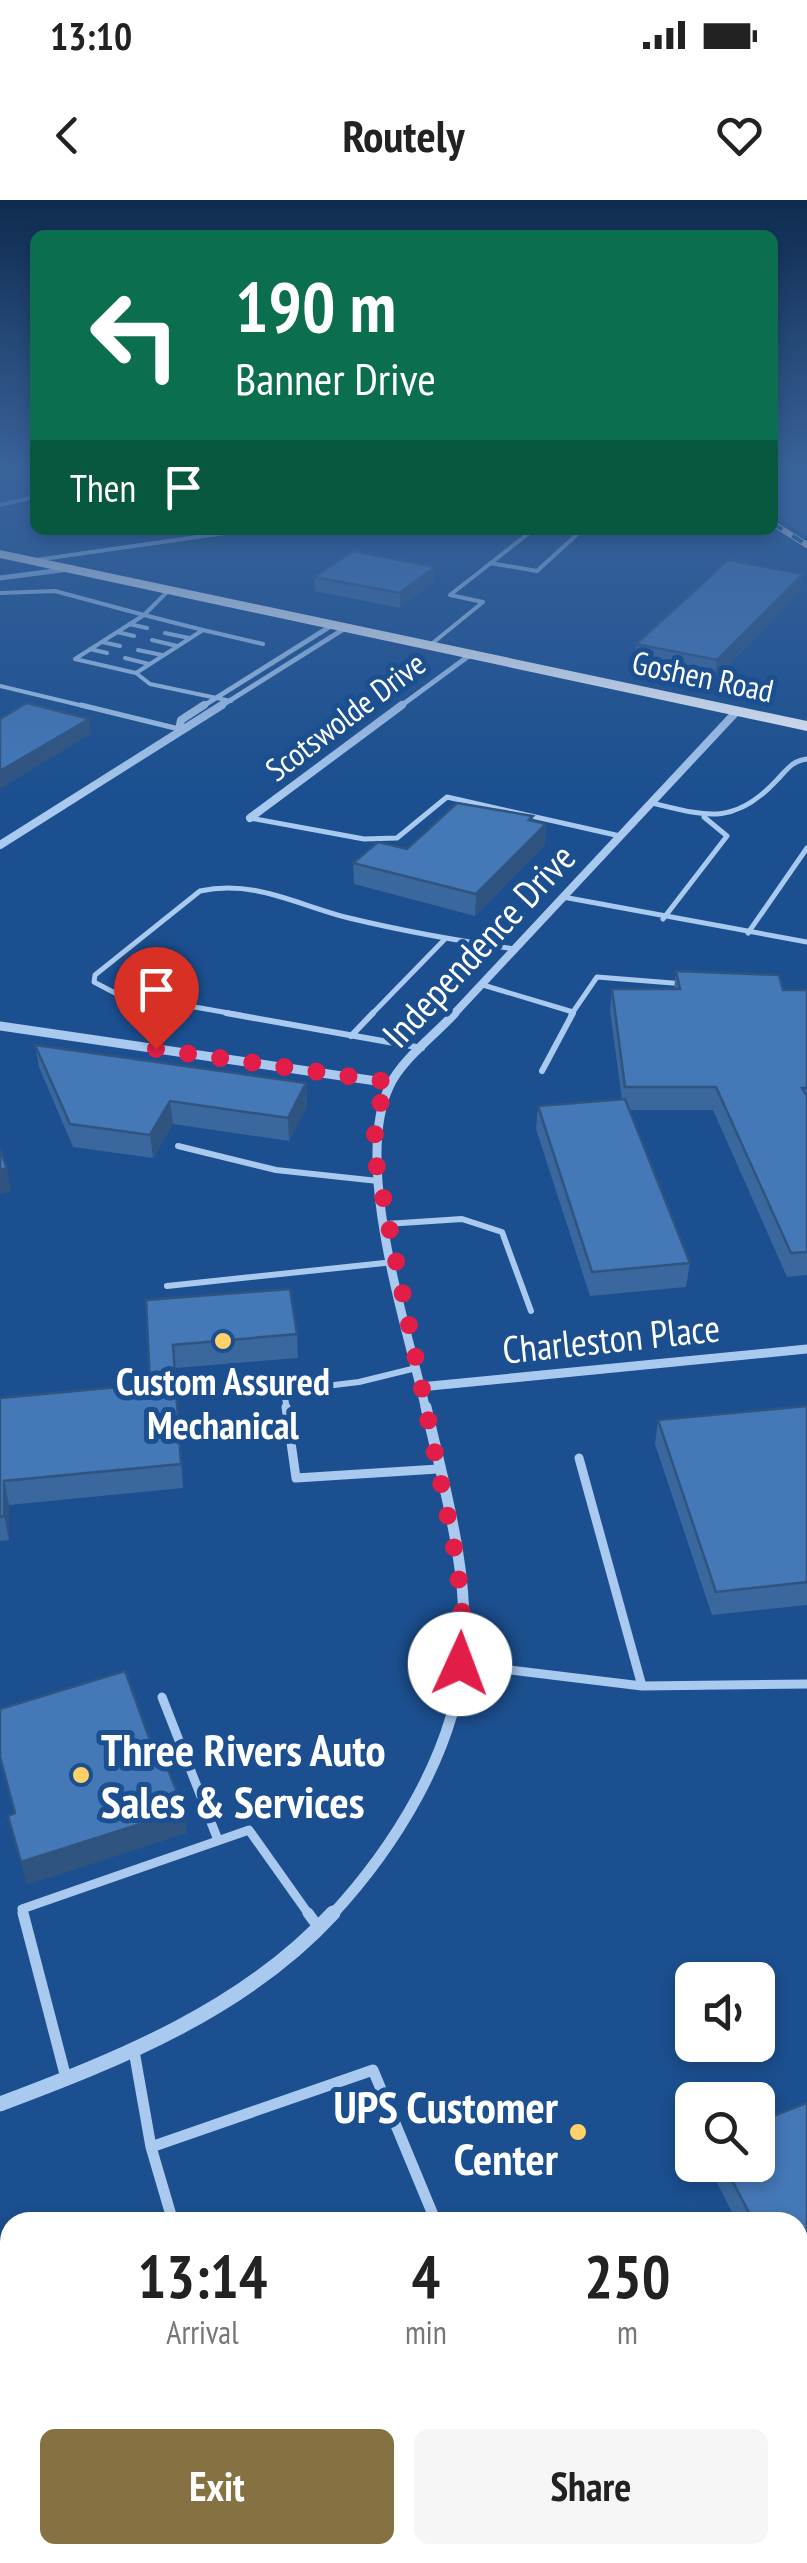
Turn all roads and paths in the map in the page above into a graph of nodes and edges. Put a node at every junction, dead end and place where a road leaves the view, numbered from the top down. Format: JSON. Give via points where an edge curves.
{"nodes":[{"id":1,"x":112,"y":577,"type":"edge"},
{"id":2,"x":472,"y":577,"type":"edge"},
{"id":3,"x":169,"y":590,"type":"junction"},
{"id":4,"x":0,"y":594,"type":"edge"},
{"id":5,"x":144,"y":615,"type":"junction"},
{"id":6,"x":129,"y":624,"type":"junction"},
{"id":7,"x":341,"y":626,"type":"junction"},
{"id":8,"x":146,"y":628,"type":"dead end"},
{"id":9,"x":203,"y":630,"type":"junction"},
{"id":10,"x":117,"y":632,"type":"junction"},
{"id":11,"x":164,"y":632,"type":"dead end"},
{"id":12,"x":134,"y":636,"type":"dead end"},
{"id":13,"x":190,"y":638,"type":"junction"},
{"id":14,"x":152,"y":640,"type":"dead end"},
{"id":15,"x":102,"y":642,"type":"junction"},
{"id":16,"x":263,"y":644,"type":"dead end"},
{"id":17,"x":120,"y":646,"type":"dead end"},
{"id":18,"x":178,"y":646,"type":"junction"},
{"id":19,"x":429,"y":646,"type":"junction"},
{"id":20,"x":90,"y":649,"type":"junction"},
{"id":21,"x":138,"y":650,"type":"dead end"},
{"id":22,"x":107,"y":654,"type":"dead end"},
{"id":23,"x":470,"y":655,"type":"junction"},
{"id":24,"x":164,"y":656,"type":"junction"},
{"id":25,"x":125,"y":658,"type":"dead end"},
{"id":26,"x":151,"y":664,"type":"junction"},
{"id":27,"x":136,"y":673,"type":"junction"},
{"id":28,"x":0,"y":686,"type":"edge"},
{"id":29,"x":216,"y":697,"type":"junction"},
{"id":30,"x":230,"y":700,"type":"junction"},
{"id":31,"x":737,"y":711,"type":"junction"},
{"id":32,"x":807,"y":726,"type":"edge"},
{"id":33,"x":180,"y":729,"type":"junction"},
{"id":34,"x":807,"y":759,"type":"edge"},
{"id":35,"x":652,"y":803,"type":"junction"},
{"id":36,"x":700,"y":815,"type":"junction"},
{"id":37,"x":250,"y":818,"type":"joint"},
{"id":38,"x":620,"y":836,"type":"junction"},
{"id":39,"x":0,"y":845,"type":"edge"},
{"id":40,"x":807,"y":848,"type":"edge"},
{"id":41,"x":563,"y":898,"type":"junction"},
{"id":42,"x":662,"y":919,"type":"junction"},
{"id":43,"x":748,"y":933,"type":"junction"},
{"id":44,"x":444,"y":940,"type":"junction"},
{"id":45,"x":807,"y":942,"type":"edge"},
{"id":46,"x":515,"y":949,"type":"junction"},
{"id":47,"x":692,"y":984,"type":"edge"},
{"id":48,"x":483,"y":985,"type":"junction"},
{"id":49,"x":574,"y":1012,"type":"junction"},
{"id":50,"x":0,"y":1026,"type":"edge"},
{"id":51,"x":351,"y":1036,"type":"junction"},
{"id":52,"x":422,"y":1048,"type":"junction"},
{"id":53,"x":542,"y":1071,"type":"dead end"},
{"id":54,"x":390,"y":1082,"type":"junction"},
{"id":55,"x":178,"y":1146,"type":"dead end"},
{"id":56,"x":378,"y":1181,"type":"junction"},
{"id":57,"x":386,"y":1224,"type":"junction"},
{"id":58,"x":394,"y":1262,"type":"junction"},
{"id":59,"x":168,"y":1286,"type":"dead end"},
{"id":60,"x":531,"y":1311,"type":"dead end"},
{"id":61,"x":807,"y":1350,"type":"edge"},
{"id":62,"x":416,"y":1368,"type":"junction"},
{"id":63,"x":420,"y":1387,"type":"junction"},
{"id":64,"x":579,"y":1458,"type":"dead end"},
{"id":65,"x":438,"y":1470,"type":"junction"},
{"id":66,"x":460,"y":1664,"type":"junction"},
{"id":67,"x":807,"y":1684,"type":"edge"},
{"id":68,"x":642,"y":1686,"type":"junction"},
{"id":69,"x":162,"y":1697,"type":"dead end"},
{"id":70,"x":218,"y":1840,"type":"junction"},
{"id":71,"x":320,"y":1930,"type":"junction"},
{"id":72,"x":134,"y":2051,"type":"junction"},
{"id":73,"x":66,"y":2078,"type":"junction"},
{"id":74,"x":0,"y":2104,"type":"edge"},
{"id":75,"x":152,"y":2147,"type":"junction"},
{"id":76,"x":170,"y":2212,"type":"edge"},
{"id":77,"x":432,"y":2212,"type":"edge"}],
"edges":[{"from":1,"to":3,"type":"main road","name":"Goshen Road"},
{"from":2,"to":19,"type":"lane","via":[[450,595],[484,602]]},
{"from":3,"to":5,"type":"lane"},
{"from":3,"to":7,"type":"main road","name":"Goshen Road"},
{"from":4,"to":5,"type":"lane","via":[[22,588],[71,594]]},
{"from":5,"to":6,"type":"lane"},
{"from":5,"to":9,"type":"lane"},
{"from":6,"to":8,"type":"lane"},
{"from":6,"to":10,"type":"lane"},
{"from":7,"to":19,"type":"main road","name":"Goshen Road"},
{"from":7,"to":29,"type":"street"},
{"from":7,"to":30,"type":"street"},
{"from":9,"to":13,"type":"lane"},
{"from":9,"to":16,"type":"lane"},
{"from":10,"to":12,"type":"lane"},
{"from":10,"to":15,"type":"lane"},
{"from":11,"to":13,"type":"lane"},
{"from":13,"to":18,"type":"lane"},
{"from":14,"to":18,"type":"lane"},
{"from":15,"to":17,"type":"lane"},
{"from":15,"to":20,"type":"lane"},
{"from":18,"to":24,"type":"lane"},
{"from":19,"to":23,"type":"main road","name":"Goshen Road"},
{"from":20,"to":22,"type":"lane"},
{"from":20,"to":27,"type":"lane","via":[[74,659]]},
{"from":21,"to":24,"type":"lane"},
{"from":23,"to":31,"type":"main road","name":"Goshen Road"},
{"from":23,"to":37,"type":"street","name":"Scotswolde Drive"},
{"from":24,"to":26,"type":"lane"},
{"from":25,"to":26,"type":"lane"},
{"from":26,"to":27,"type":"lane"},
{"from":27,"to":29,"type":"lane","via":[[150,684]]},
{"from":28,"to":33,"type":"lane"},
{"from":29,"to":30,"type":"lane"},
{"from":29,"to":33,"type":"street","via":[[182,720]]},
{"from":30,"to":33,"type":"street"},
{"from":31,"to":32,"type":"main road","name":"Goshen Road"},
{"from":31,"to":35,"type":"street","name":"Independence Drive"},
{"from":33,"to":39,"type":"street"},
{"from":34,"to":36,"type":"lane","via":[[794,761],[754,807]]},
{"from":35,"to":36,"type":"lane"},
{"from":35,"to":38,"type":"street","name":"Independence Drive"},
{"from":36,"to":42,"type":"lane","via":[[727,836]]},
{"from":37,"to":38,"type":"lane","via":[[396,838],[447,796]]},
{"from":38,"to":41,"type":"street","name":"Independence Drive"},
{"from":40,"to":43,"type":"lane"},
{"from":41,"to":42,"type":"lane"},
{"from":41,"to":46,"type":"street","name":"Independence Drive"},
{"from":42,"to":43,"type":"lane"},
{"from":43,"to":45,"type":"lane"},
{"from":44,"to":46,"type":"lane"},
{"from":44,"to":51,"type":"lane"},
{"from":44,"to":51,"type":"lane","via":[[259,889],[217,886],[200,892],[94,982],[115,993]]},
{"from":46,"to":48,"type":"street","name":"Independence Drive"},
{"from":47,"to":49,"type":"lane","via":[[596,978]]},
{"from":48,"to":49,"type":"lane"},
{"from":48,"to":52,"type":"street","name":"Independence Drive"},
{"from":49,"to":53,"type":"lane"},
{"from":50,"to":54,"type":"street"},
{"from":51,"to":52,"type":"lane"},
{"from":52,"to":54,"type":"street","name":"Independence Drive"},
{"from":54,"to":56,"type":"street","name":"Independence Drive","via":[[376,1113]]},
{"from":55,"to":56,"type":"lane","via":[[276,1170]]},
{"from":56,"to":57,"type":"street","name":"Independence Drive"},
{"from":57,"to":58,"type":"street","name":"Independence Drive"},
{"from":57,"to":60,"type":"lane","via":[[476,1220],[496,1227]]},
{"from":58,"to":59,"type":"lane"},
{"from":58,"to":62,"type":"street","name":"Independence Drive"},
{"from":61,"to":63,"type":"street","name":"Charleston Place"},
{"from":62,"to":63,"type":"street","name":"Independence Drive"},
{"from":62,"to":65,"type":"lane","via":[[284,1391],[296,1478]]},
{"from":63,"to":65,"type":"street","name":"Independence Drive"},
{"from":64,"to":68,"type":"lane"},
{"from":65,"to":66,"type":"street","name":"Independence Drive","via":[[457,1562],[465,1644]]},
{"from":66,"to":68,"type":"lane"},
{"from":66,"to":71,"type":"street","name":"Independence Drive","via":[[449,1715],[410,1811],[368,1877]]},
{"from":67,"to":68,"type":"lane"},
{"from":69,"to":70,"type":"lane"},
{"from":70,"to":71,"type":"lane","via":[[249,1830]]},
{"from":70,"to":73,"type":"lane","via":[[22,1909]]},
{"from":71,"to":72,"type":"street","name":"Independence Drive","via":[[225,2004]]},
{"from":72,"to":73,"type":"street","name":"Independence Drive"},
{"from":72,"to":75,"type":"lane"},
{"from":73,"to":74,"type":"street","name":"Independence Drive"},
{"from":75,"to":76,"type":"lane"},
{"from":75,"to":77,"type":"lane","via":[[372,2070]]}]}
